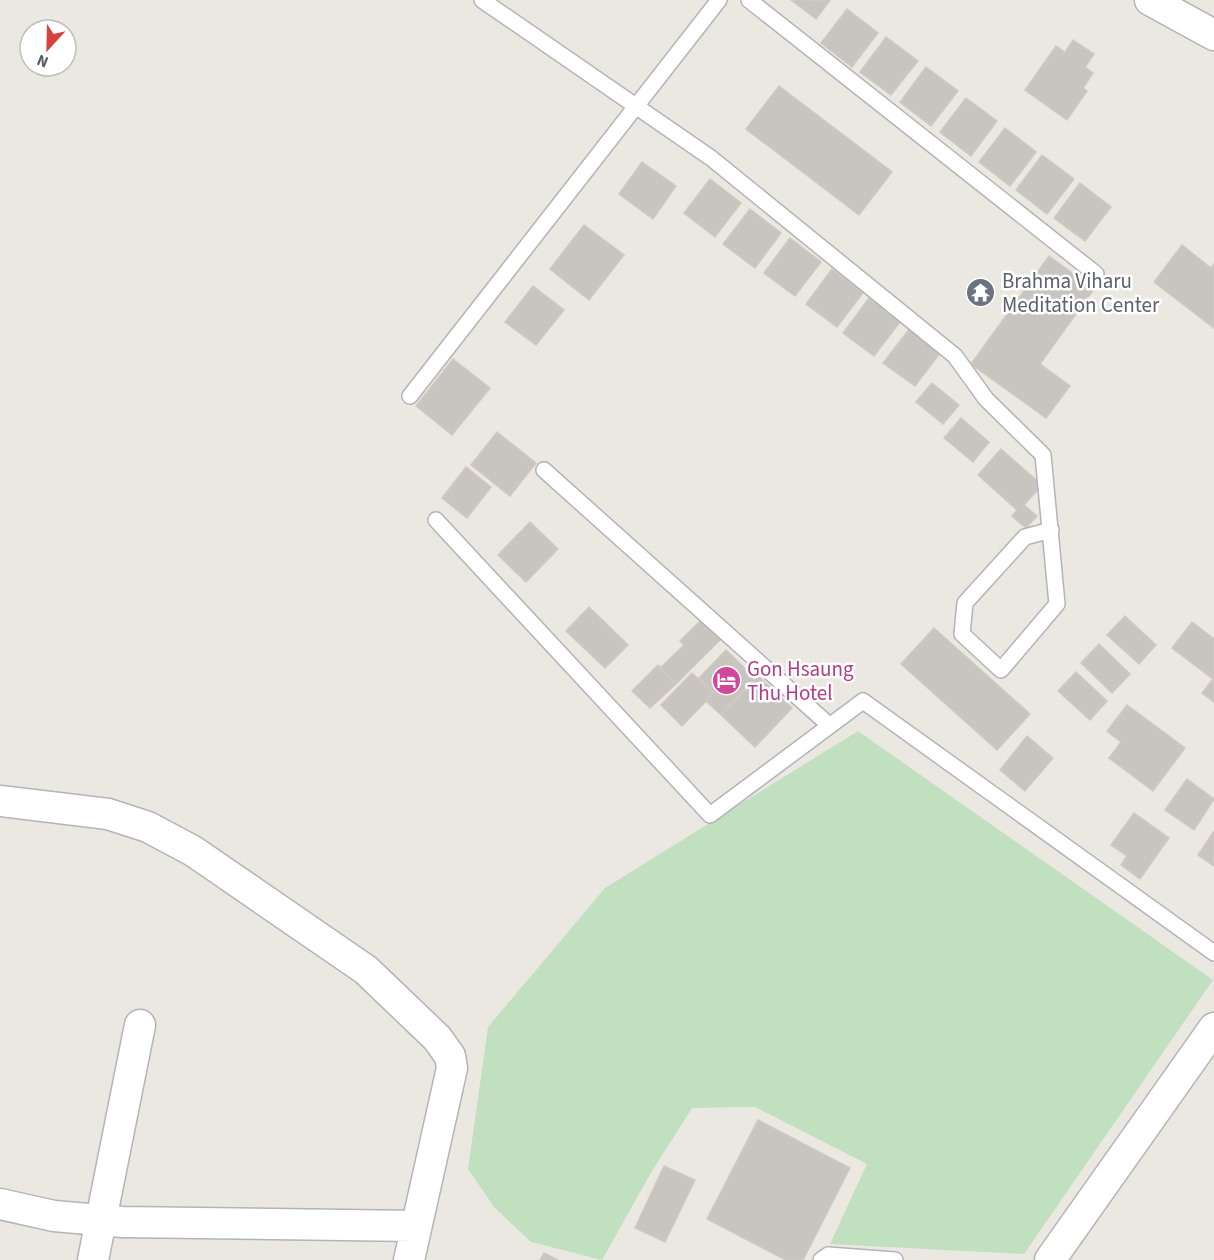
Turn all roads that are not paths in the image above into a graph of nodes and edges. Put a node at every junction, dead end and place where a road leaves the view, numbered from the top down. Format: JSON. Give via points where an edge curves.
{"nodes":[{"id":1,"x":482,"y":0,"type":"edge"},
{"id":2,"x":719,"y":0,"type":"edge"},
{"id":3,"x":749,"y":0,"type":"edge"},
{"id":4,"x":1150,"y":0,"type":"edge"},
{"id":5,"x":1214,"y":35,"type":"edge"},
{"id":6,"x":635,"y":106,"type":"junction"},
{"id":7,"x":1096,"y":274,"type":"dead end"},
{"id":8,"x":410,"y":396,"type":"dead end"},
{"id":9,"x":544,"y":470,"type":"dead end"},
{"id":10,"x":436,"y":520,"type":"dead end"},
{"id":11,"x":1050,"y":530,"type":"junction"},
{"id":12,"x":829,"y":725,"type":"junction"},
{"id":13,"x":0,"y":801,"type":"edge"},
{"id":14,"x":1214,"y":953,"type":"edge"},
{"id":15,"x":140,"y":1025,"type":"dead end"},
{"id":16,"x":1214,"y":1028,"type":"edge"},
{"id":17,"x":0,"y":1204,"type":"edge"},
{"id":18,"x":101,"y":1220,"type":"junction"},
{"id":19,"x":416,"y":1226,"type":"junction"},
{"id":20,"x":93,"y":1260,"type":"edge"},
{"id":21,"x":409,"y":1260,"type":"edge"},
{"id":22,"x":820,"y":1260,"type":"edge"},
{"id":23,"x":895,"y":1260,"type":"edge"},
{"id":24,"x":1050,"y":1260,"type":"edge"}],
"edges":[{"from":1,"to":6,"type":"lane"},
{"from":2,"to":6,"type":"lane"},
{"from":3,"to":7,"type":"lane"},
{"from":4,"to":5,"type":"street"},
{"from":6,"to":8,"type":"lane"},
{"from":6,"to":11,"type":"lane","via":[[711,158],[956,356],[986,399],[1043,455]]},
{"from":9,"to":12,"type":"lane"},
{"from":10,"to":12,"type":"lane","via":[[710,815]]},
{"from":11,"to":11,"type":"lane","via":[[1057,604],[1000,670],[962,634],[965,603],[1025,537]]},
{"from":12,"to":14,"type":"lane","via":[[863,701]]},
{"from":13,"to":19,"type":"street","via":[[108,814],[175,841],[366,970],[437,1038],[450,1056],[452,1068]]},
{"from":15,"to":18,"type":"street"},
{"from":16,"to":24,"type":"street"},
{"from":17,"to":18,"type":"street","via":[[54,1216]]},
{"from":18,"to":19,"type":"street"},
{"from":18,"to":20,"type":"street"},
{"from":19,"to":21,"type":"street"},
{"from":22,"to":23,"type":"lane","via":[[828,1255]]}]}
